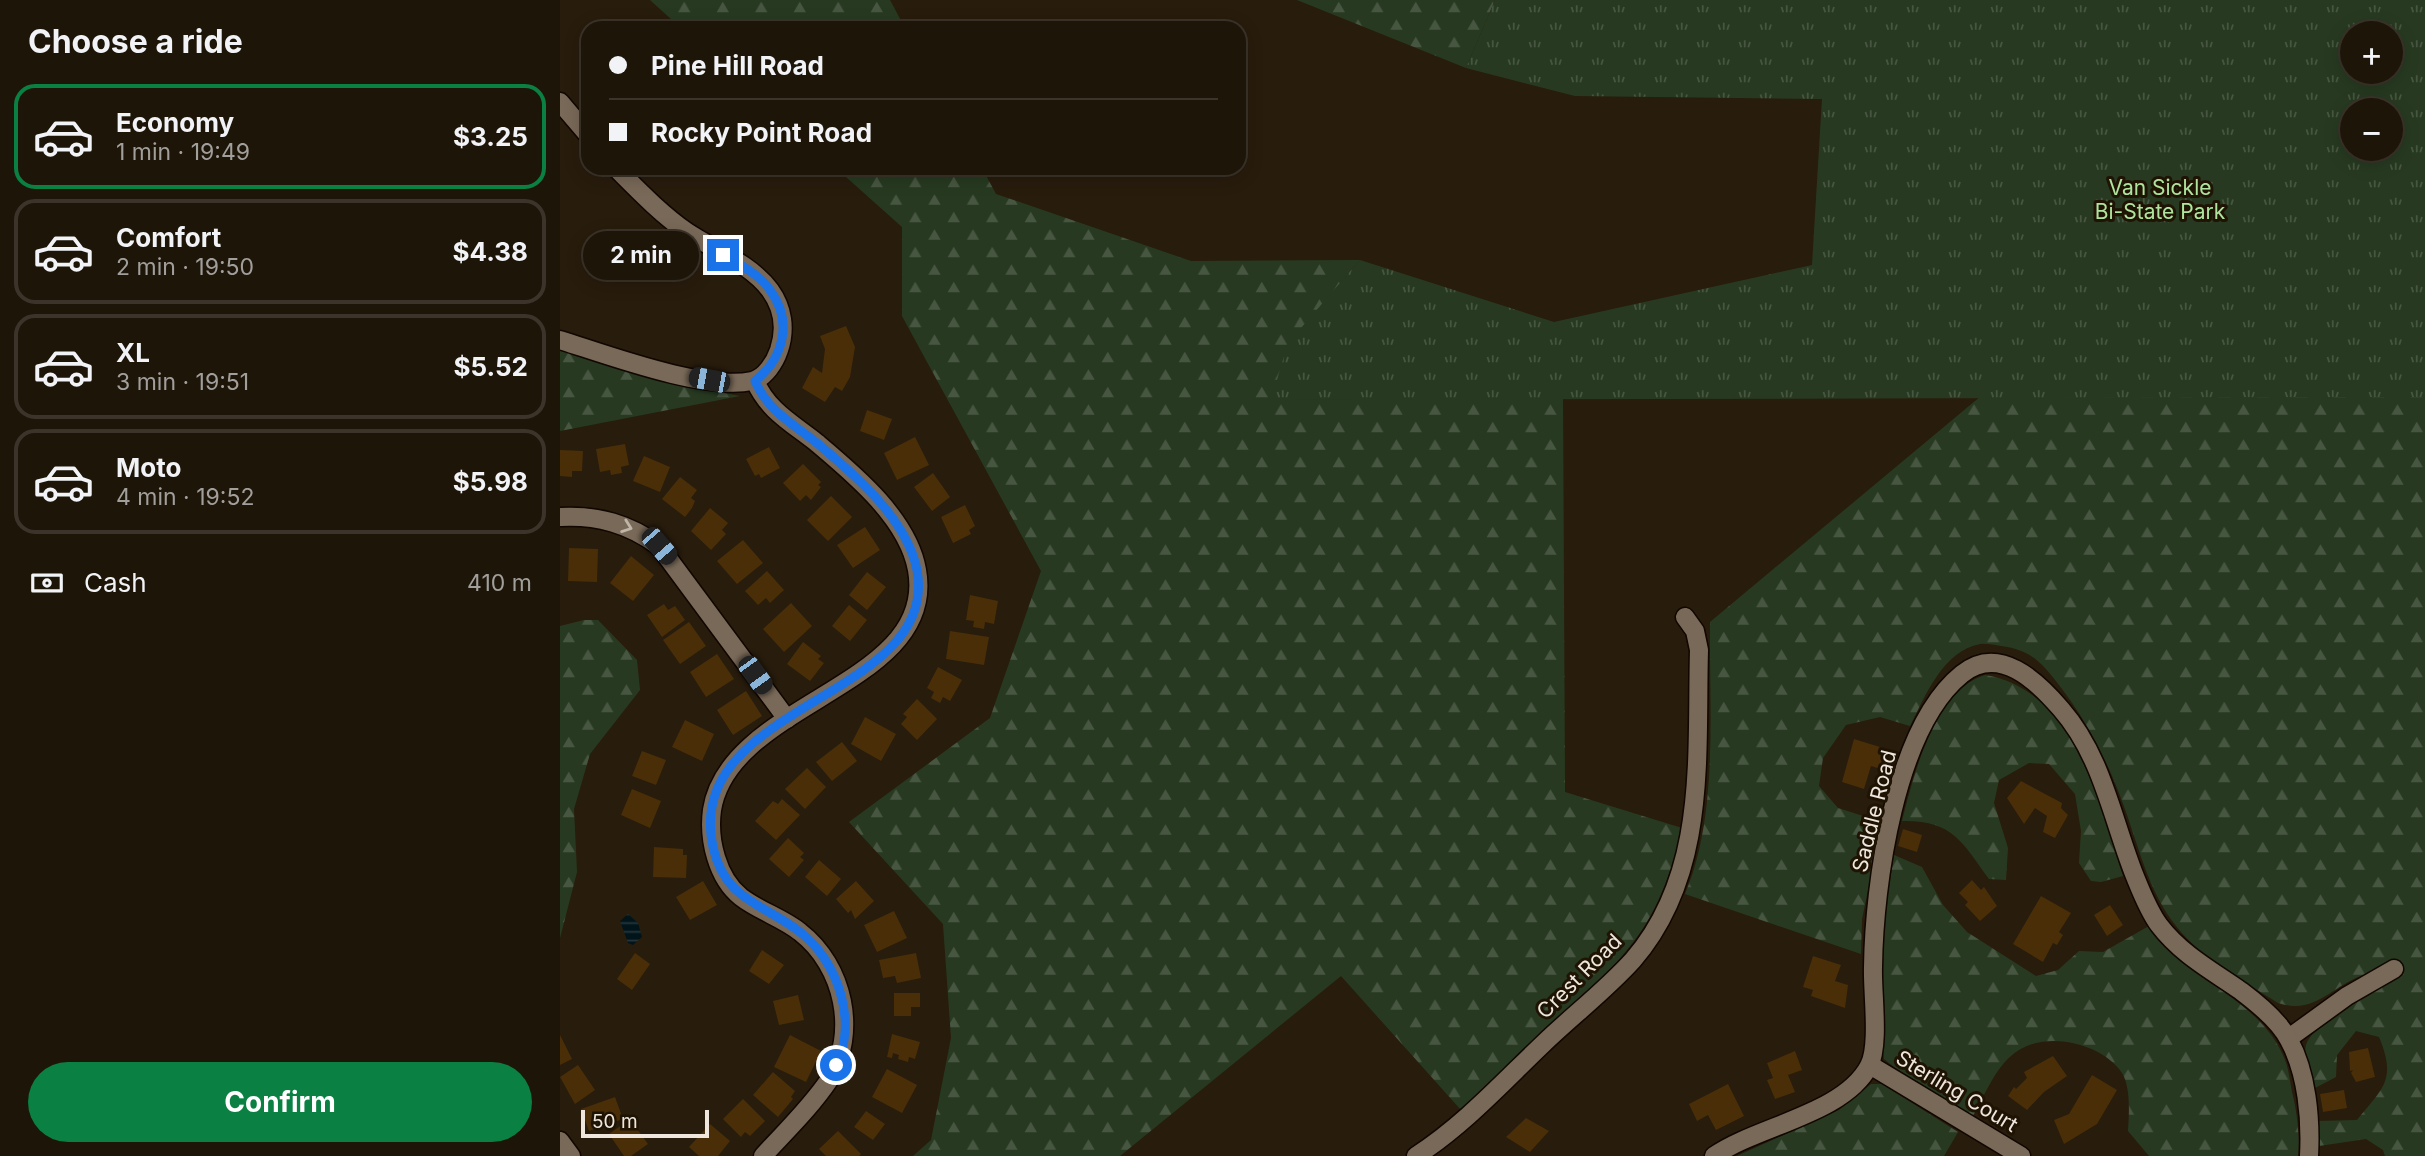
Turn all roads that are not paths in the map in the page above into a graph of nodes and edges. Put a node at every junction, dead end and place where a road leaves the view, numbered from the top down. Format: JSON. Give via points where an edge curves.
{"nodes":[{"id":1,"x":560,"y":102,"type":"edge"},
{"id":2,"x":581,"y":127,"type":"edge"},
{"id":3,"x":624,"y":175,"type":"edge"},
{"id":4,"x":560,"y":340,"type":"edge"},
{"id":5,"x":755,"y":381,"type":"junction"},
{"id":6,"x":560,"y":517,"type":"edge"},
{"id":7,"x":1685,"y":617,"type":"dead end"},
{"id":8,"x":787,"y":719,"type":"junction"},
{"id":9,"x":2393,"y":970,"type":"dead end"},
{"id":10,"x":2289,"y":1038,"type":"junction"},
{"id":11,"x":1870,"y":1065,"type":"junction"},
{"id":12,"x":560,"y":1141,"type":"edge"},
{"id":13,"x":571,"y":1156,"type":"edge"},
{"id":14,"x":763,"y":1156,"type":"edge"},
{"id":15,"x":1416,"y":1156,"type":"edge"},
{"id":16,"x":1714,"y":1156,"type":"edge"},
{"id":17,"x":2021,"y":1156,"type":"edge"},
{"id":18,"x":2309,"y":1156,"type":"edge"}],
"edges":[{"from":1,"to":2,"type":"street"},
{"from":3,"to":5,"type":"street","via":[[685,230],[751,271],[770,289],[782,313],[784,335],[778,354]]},
{"from":4,"to":5,"type":"street","via":[[676,374]]},
{"from":5,"to":8,"type":"street","via":[[769,406],[816,443],[883,508],[906,538],[917,571],[916,603],[906,631],[881,656]]},
{"from":6,"to":8,"type":"street","one_way":true,"via":[[610,520],[638,530],[659,546]]},
{"from":7,"to":15,"type":"street","name":"Crest Road","via":[[1695,631],[1699,650],[1697,792],[1692,833],[1675,888],[1658,923],[1633,960],[1493,1095]]},
{"from":8,"to":14,"type":"street","via":[[735,759],[720,780],[712,811],[713,845],[722,872],[739,896],[801,932],[823,957],[845,1011],[843,1050],[828,1080]]},
{"from":9,"to":10,"type":"street"},
{"from":10,"to":11,"type":"street","name":"Saddle Road","via":[[2243,992],[2176,945],[2156,921],[2125,852],[2100,773],[2064,711],[2017,668],[1993,662],[1969,668],[1948,685],[1912,749],[1898,793],[1875,908]]},
{"from":10,"to":18,"type":"street","name":"Saddle Road","via":[[2306,1097]]},
{"from":11,"to":16,"type":"street","via":[[1835,1099]]},
{"from":11,"to":17,"type":"street","name":"Sterling Court"},
{"from":12,"to":13,"type":"street"}]}
